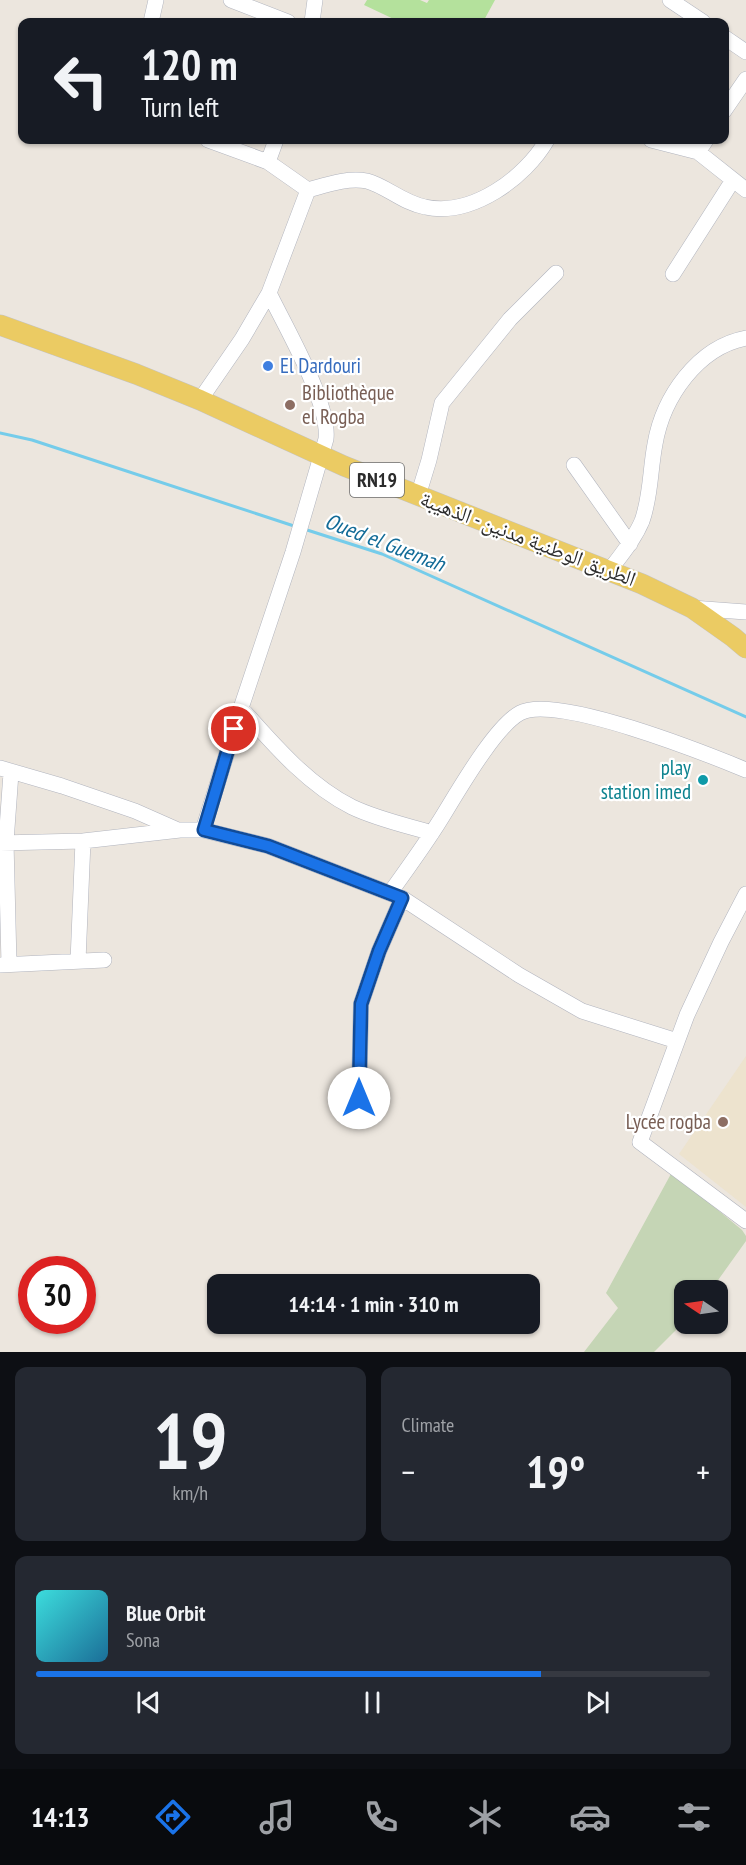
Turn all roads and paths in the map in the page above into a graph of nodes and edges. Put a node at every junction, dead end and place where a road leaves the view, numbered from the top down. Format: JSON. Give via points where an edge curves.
{"nodes":[{"id":1,"x":156,"y":0,"type":"edge"},
{"id":2,"x":231,"y":0,"type":"edge"},
{"id":3,"x":315,"y":0,"type":"edge"},
{"id":4,"x":670,"y":0,"type":"edge"},
{"id":5,"x":152,"y":18,"type":"edge"},
{"id":6,"x":278,"y":18,"type":"edge"},
{"id":7,"x":313,"y":18,"type":"edge"},
{"id":8,"x":697,"y":18,"type":"edge"},
{"id":9,"x":729,"y":40,"type":"edge"},
{"id":10,"x":746,"y":52,"type":"edge"},
{"id":11,"x":746,"y":79,"type":"edge"},
{"id":12,"x":729,"y":104,"type":"edge"},
{"id":13,"x":219,"y":144,"type":"edge"},
{"id":14,"x":275,"y":144,"type":"edge"},
{"id":15,"x":544,"y":144,"type":"edge"},
{"id":16,"x":685,"y":144,"type":"edge"},
{"id":17,"x":702,"y":146,"type":"edge"},
{"id":18,"x":268,"y":162,"type":"junction"},
{"id":19,"x":733,"y":180,"type":"junction"},
{"id":20,"x":308,"y":190,"type":"junction"},
{"id":21,"x":746,"y":190,"type":"edge"},
{"id":22,"x":556,"y":273,"type":"dead end"},
{"id":23,"x":673,"y":274,"type":"dead end"},
{"id":24,"x":269,"y":293,"type":"junction"},
{"id":25,"x":0,"y":325,"type":"edge"},
{"id":26,"x":746,"y":338,"type":"edge"},
{"id":27,"x":200,"y":400,"type":"junction"},
{"id":28,"x":321,"y":456,"type":"junction"},
{"id":29,"x":574,"y":465,"type":"dead end"},
{"id":30,"x":418,"y":496,"type":"junction"},
{"id":31,"x":630,"y":544,"type":"junction"},
{"id":32,"x":609,"y":571,"type":"junction"},
{"id":33,"x":692,"y":608,"type":"junction"},
{"id":34,"x":746,"y":612,"type":"edge"},
{"id":35,"x":742,"y":641,"type":"edge"},
{"id":36,"x":241,"y":708,"type":"junction"},
{"id":37,"x":746,"y":770,"type":"edge"},
{"id":38,"x":6,"y":771,"type":"edge"},
{"id":39,"x":204,"y":830,"type":"junction"},
{"id":40,"x":180,"y":831,"type":"junction"},
{"id":41,"x":432,"y":833,"type":"junction"},
{"id":42,"x":83,"y":841,"type":"junction"},
{"id":43,"x":3,"y":842,"type":"edge"},
{"id":44,"x":746,"y":894,"type":"edge"},
{"id":45,"x":396,"y":896,"type":"junction"},
{"id":46,"x":104,"y":960,"type":"dead end"},
{"id":47,"x":78,"y":962,"type":"junction"},
{"id":48,"x":4,"y":964,"type":"edge"},
{"id":49,"x":677,"y":1041,"type":"junction"},
{"id":50,"x":359,"y":1098,"type":"dead end"},
{"id":51,"x":746,"y":1221,"type":"edge"}],
"edges":[{"from":1,"to":5,"type":"street"},
{"from":2,"to":6,"type":"street"},
{"from":3,"to":7,"type":"street"},
{"from":4,"to":8,"type":"street"},
{"from":9,"to":10,"type":"street"},
{"from":11,"to":12,"type":"street"},
{"from":13,"to":18,"type":"street"},
{"from":14,"to":18,"type":"street"},
{"from":15,"to":20,"type":"street","via":[[507,183],[454,207],[426,208],[356,180]]},
{"from":16,"to":17,"type":"street"},
{"from":17,"to":19,"type":"street"},
{"from":18,"to":20,"type":"street"},
{"from":19,"to":21,"type":"street"},
{"from":19,"to":23,"type":"street"},
{"from":20,"to":24,"type":"street"},
{"from":22,"to":30,"type":"street","via":[[510,319],[442,403]]},
{"from":24,"to":27,"type":"street"},
{"from":24,"to":28,"type":"street","via":[[318,395],[326,431]]},
{"from":25,"to":27,"type":"main road","name":"الطريق الوطنية مدنين - الذهيبة","number":"RN19"},
{"from":26,"to":31,"type":"street","via":[[732,340],[709,354],[673,394],[655,442],[642,522]]},
{"from":27,"to":28,"type":"main road","name":"الطريق الوطنية مدنين - الذهيبة","number":"RN19"},
{"from":28,"to":30,"type":"main road","name":"الطريق الوطنية مدنين - الذهيبة","number":"RN19"},
{"from":28,"to":36,"type":"street"},
{"from":29,"to":31,"type":"street"},
{"from":30,"to":32,"type":"main road","name":"الطريق الوطنية مدنين - الذهيبة","number":"RN19"},
{"from":31,"to":32,"type":"street"},
{"from":32,"to":33,"type":"main road","name":"الطريق الوطنية مدنين - الذهيبة","number":"RN19"},
{"from":33,"to":34,"type":"street"},
{"from":33,"to":35,"type":"main road","name":"الطريق الوطنية مدنين - الذهيبة","number":"RN19"},
{"from":36,"to":39,"type":"street"},
{"from":36,"to":41,"type":"street","via":[[301,771],[332,796],[366,813]]},
{"from":37,"to":41,"type":"street","via":[[645,732],[569,712],[530,708],[510,720],[490,745]]},
{"from":38,"to":40,"type":"street","via":[[135,811]]},
{"from":38,"to":43,"type":"street"},
{"from":39,"to":40,"type":"street"},
{"from":39,"to":45,"type":"street","via":[[268,846]]},
{"from":40,"to":42,"type":"street"},
{"from":41,"to":45,"type":"street"},
{"from":42,"to":43,"type":"street"},
{"from":42,"to":47,"type":"street"},
{"from":43,"to":48,"type":"street"},
{"from":44,"to":49,"type":"street"},
{"from":45,"to":49,"type":"street","via":[[564,1002]]},
{"from":45,"to":50,"type":"street","via":[[361,1004]]},
{"from":46,"to":47,"type":"street"},
{"from":47,"to":48,"type":"street"},
{"from":49,"to":51,"type":"street","via":[[640,1142]]}]}
